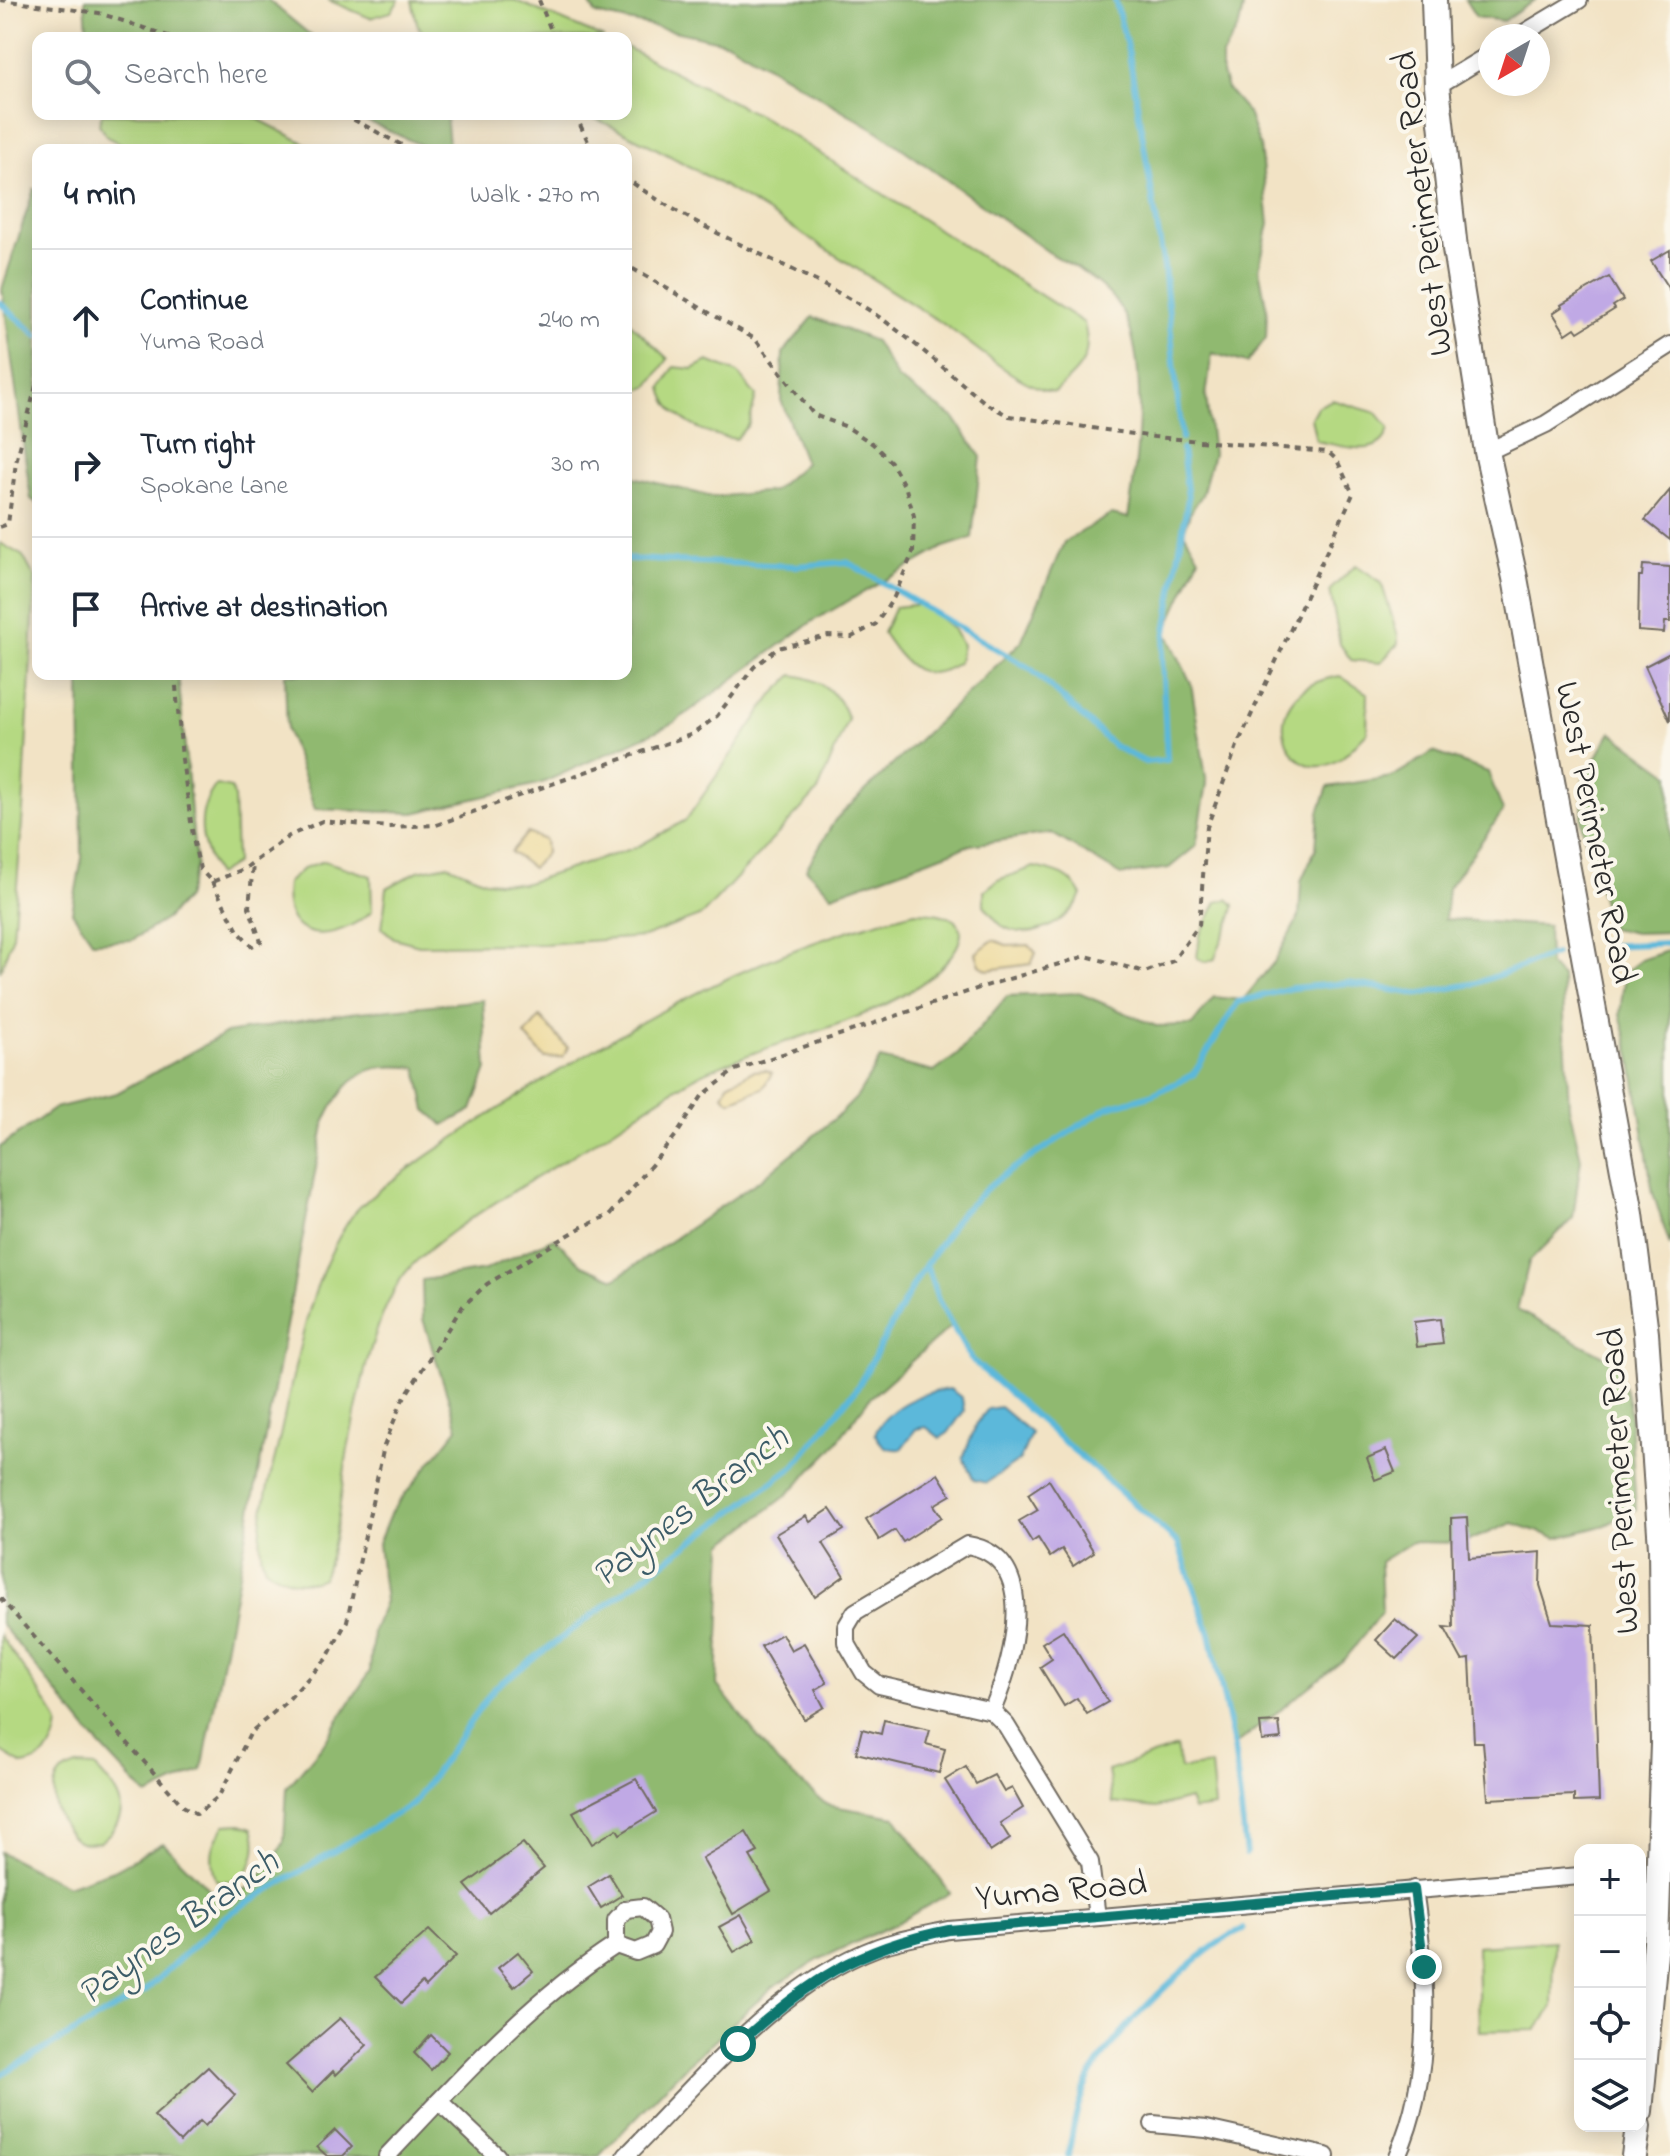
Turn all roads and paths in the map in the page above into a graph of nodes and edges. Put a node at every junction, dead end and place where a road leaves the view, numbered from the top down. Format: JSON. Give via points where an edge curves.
{"nodes":[{"id":1,"x":0,"y":0,"type":"edge"},
{"id":2,"x":539,"y":0,"type":"edge"},
{"id":3,"x":1434,"y":0,"type":"edge"},
{"id":4,"x":1579,"y":0,"type":"edge"},
{"id":5,"x":1539,"y":24,"type":"edge"},
{"id":6,"x":156,"y":32,"type":"edge"},
{"id":7,"x":552,"y":32,"type":"edge"},
{"id":8,"x":1478,"y":61,"type":"edge"},
{"id":9,"x":1437,"y":86,"type":"junction"},
{"id":10,"x":354,"y":120,"type":"edge"},
{"id":11,"x":578,"y":120,"type":"edge"},
{"id":12,"x":400,"y":144,"type":"edge"},
{"id":13,"x":589,"y":144,"type":"edge"},
{"id":14,"x":632,"y":182,"type":"edge"},
{"id":15,"x":632,"y":268,"type":"edge"},
{"id":16,"x":1670,"y":345,"type":"edge"},
{"id":17,"x":32,"y":401,"type":"edge"},
{"id":18,"x":1487,"y":452,"type":"junction"},
{"id":19,"x":0,"y":527,"type":"edge"},
{"id":20,"x":176,"y":680,"type":"edge"},
{"id":21,"x":253,"y":863,"type":"junction"},
{"id":22,"x":212,"y":882,"type":"junction"},
{"id":23,"x":0,"y":1598,"type":"edge"},
{"id":24,"x":992,"y":1711,"type":"junction"},
{"id":25,"x":1657,"y":1871,"type":"edge"},
{"id":26,"x":1574,"y":1876,"type":"edge"},
{"id":27,"x":1414,"y":1889,"type":"junction"},
{"id":28,"x":1097,"y":1917,"type":"junction"},
{"id":29,"x":616,"y":1945,"type":"dead end"},
{"id":30,"x":1644,"y":2060,"type":"edge"},
{"id":31,"x":439,"y":2101,"type":"junction"},
{"id":32,"x":1153,"y":2124,"type":"dead end"},
{"id":33,"x":1637,"y":2132,"type":"edge"},
{"id":34,"x":387,"y":2156,"type":"edge"},
{"id":35,"x":497,"y":2156,"type":"edge"},
{"id":36,"x":626,"y":2156,"type":"edge"},
{"id":37,"x":1326,"y":2156,"type":"edge"},
{"id":38,"x":1397,"y":2156,"type":"edge"},
{"id":39,"x":1634,"y":2156,"type":"edge"}],
"edges":[{"from":1,"to":6,"type":"path","via":[[99,13]]},
{"from":2,"to":7,"type":"path"},
{"from":3,"to":9,"type":"street","name":"West Perimeter Road"},
{"from":4,"to":5,"type":"street"},
{"from":8,"to":9,"type":"street"},
{"from":9,"to":18,"type":"street","name":"West Perimeter Road","via":[[1455,249]]},
{"from":10,"to":12,"type":"path"},
{"from":11,"to":13,"type":"path"},
{"from":14,"to":23,"type":"path","via":[[859,304],[1009,416],[1154,437],[1328,452],[1337,460],[1353,494],[1237,746],[1207,827],[1199,925],[1173,961],[1145,972],[1086,956],[735,1070],[702,1096],[610,1215],[487,1284],[462,1307],[402,1401],[384,1446],[347,1621],[334,1646],[287,1701],[251,1732],[219,1796],[197,1814],[183,1806]]},
{"from":15,"to":21,"type":"path","via":[[755,339],[814,415],[847,427],[891,462],[906,489],[916,531],[894,597],[876,624],[862,634],[778,648],[754,667],[717,716],[693,734],[436,825],[322,821],[289,836]]},
{"from":16,"to":18,"type":"street","via":[[1546,424]]},
{"from":17,"to":19,"type":"path","via":[[16,462],[8,524]]},
{"from":18,"to":25,"type":"street","name":"West Perimeter Road","via":[[1594,1006],[1640,1286],[1661,1547]]},
{"from":20,"to":22,"type":"path","via":[[194,843],[200,869]]},
{"from":21,"to":22,"type":"path"},
{"from":21,"to":22,"type":"path","via":[[249,907],[261,942],[252,946],[238,931]]},
{"from":24,"to":24,"type":"street","via":[[879,1685],[864,1673],[846,1642],[846,1627],[855,1612],[967,1545],[999,1557],[1014,1581],[1016,1609],[1004,1683]]},
{"from":24,"to":28,"type":"street","via":[[1006,1725],[1090,1862]]},
{"from":25,"to":30,"type":"street","name":"West Perimeter Road"},
{"from":26,"to":27,"type":"street","name":"Yuma Road"},
{"from":27,"to":28,"type":"street","name":"Yuma Road"},
{"from":27,"to":38,"type":"street","via":[[1425,2020],[1417,2081]]},
{"from":28,"to":36,"type":"street","name":"Yuma Road","via":[[949,1930],[908,1938],[853,1959],[761,2023]]},
{"from":29,"to":31,"type":"street","via":[[569,1976]]},
{"from":31,"to":34,"type":"street"},
{"from":31,"to":35,"type":"street"},
{"from":32,"to":37,"type":"street","via":[[1206,2129]]},
{"from":33,"to":39,"type":"street"}]}
